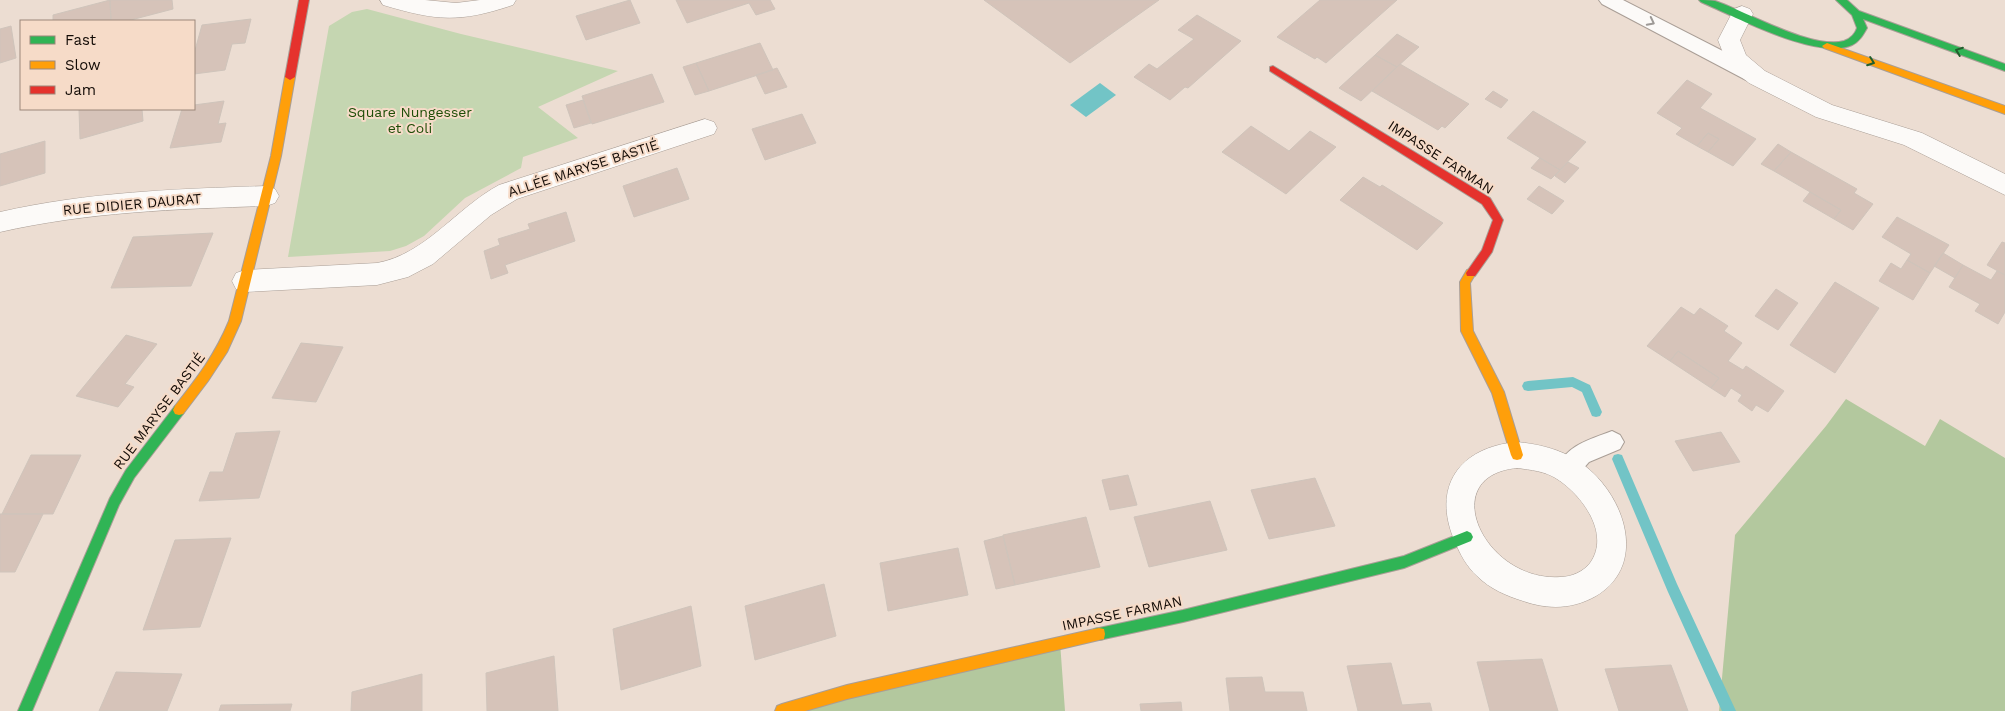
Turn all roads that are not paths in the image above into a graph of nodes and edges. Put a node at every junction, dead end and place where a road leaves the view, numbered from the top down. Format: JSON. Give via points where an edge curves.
{"nodes":[{"id":1,"x":304,"y":0,"type":"edge"},
{"id":2,"x":391,"y":0,"type":"edge"},
{"id":3,"x":505,"y":0,"type":"edge"},
{"id":4,"x":1608,"y":0,"type":"edge"},
{"id":5,"x":1704,"y":0,"type":"edge"},
{"id":6,"x":1841,"y":0,"type":"edge"},
{"id":7,"x":1856,"y":13,"type":"junction"},
{"id":8,"x":1742,"y":14,"type":"junction"},
{"id":9,"x":1825,"y":45,"type":"junction"},
{"id":10,"x":2005,"y":68,"type":"edge"},
{"id":11,"x":1273,"y":69,"type":"dead end"},
{"id":12,"x":1757,"y":77,"type":"junction"},
{"id":13,"x":2005,"y":110,"type":"edge"},
{"id":14,"x":705,"y":128,"type":"dead end"},
{"id":15,"x":2005,"y":185,"type":"edge"},
{"id":16,"x":266,"y":196,"type":"junction"},
{"id":17,"x":0,"y":222,"type":"edge"},
{"id":18,"x":245,"y":281,"type":"junction"},
{"id":19,"x":1612,"y":442,"type":"dead end"},
{"id":20,"x":1517,"y":455,"type":"junction"},
{"id":21,"x":1567,"y":470,"type":"junction"},
{"id":22,"x":1467,"y":537,"type":"junction"},
{"id":23,"x":25,"y":711,"type":"edge"},
{"id":24,"x":782,"y":711,"type":"edge"}],
"edges":[{"from":1,"to":16,"type":"street","name":"RUE MARYSE BASTIÉ"},
{"from":2,"to":3,"type":"street","via":[[456,11]]},
{"from":4,"to":12,"type":"lane","one_way":true},
{"from":5,"to":8,"type":"street"},
{"from":6,"to":7,"type":"street"},
{"from":7,"to":9,"type":"street","via":[[1862,28],[1856,39],[1840,46]]},
{"from":10,"to":7,"type":"street","one_way":true},
{"from":8,"to":9,"type":"street"},
{"from":8,"to":12,"type":"street","via":[[1729,40],[1736,60]]},
{"from":9,"to":13,"type":"street","one_way":true},
{"from":11,"to":20,"type":"street","name":"IMPASSE FARMAN","via":[[1486,201],[1498,220],[1487,252],[1465,282],[1467,331],[1498,392]]},
{"from":12,"to":15,"type":"street","via":[[1824,112],[1913,139]]},
{"from":14,"to":18,"type":"street","name":"ALLÉE MARYSE BASTIÉ","via":[[508,192],[484,206],[427,254],[396,270],[377,274]]},
{"from":16,"to":17,"type":"street","name":"RUE DIDIER DAURAT","via":[[103,204]]},
{"from":16,"to":18,"type":"street","name":"RUE MARYSE BASTIÉ"},
{"from":18,"to":23,"type":"street","name":"RUE MARYSE BASTIÉ","via":[[235,321],[223,349],[130,474],[114,502]]},
{"from":19,"to":21,"type":"lane","via":[[1581,454]]},
{"from":20,"to":21,"type":"street","via":[[1542,458]]},
{"from":20,"to":22,"type":"street","via":[[1497,458],[1480,466],[1467,480],[1461,497],[1461,516]]},
{"from":21,"to":22,"type":"street","via":[[1588,487],[1604,509],[1612,532],[1611,555],[1600,575],[1582,588],[1557,594],[1531,590],[1504,578],[1482,560]]},
{"from":22,"to":24,"type":"street","name":"IMPASSE FARMAN","via":[[1404,562],[866,688]]}]}
